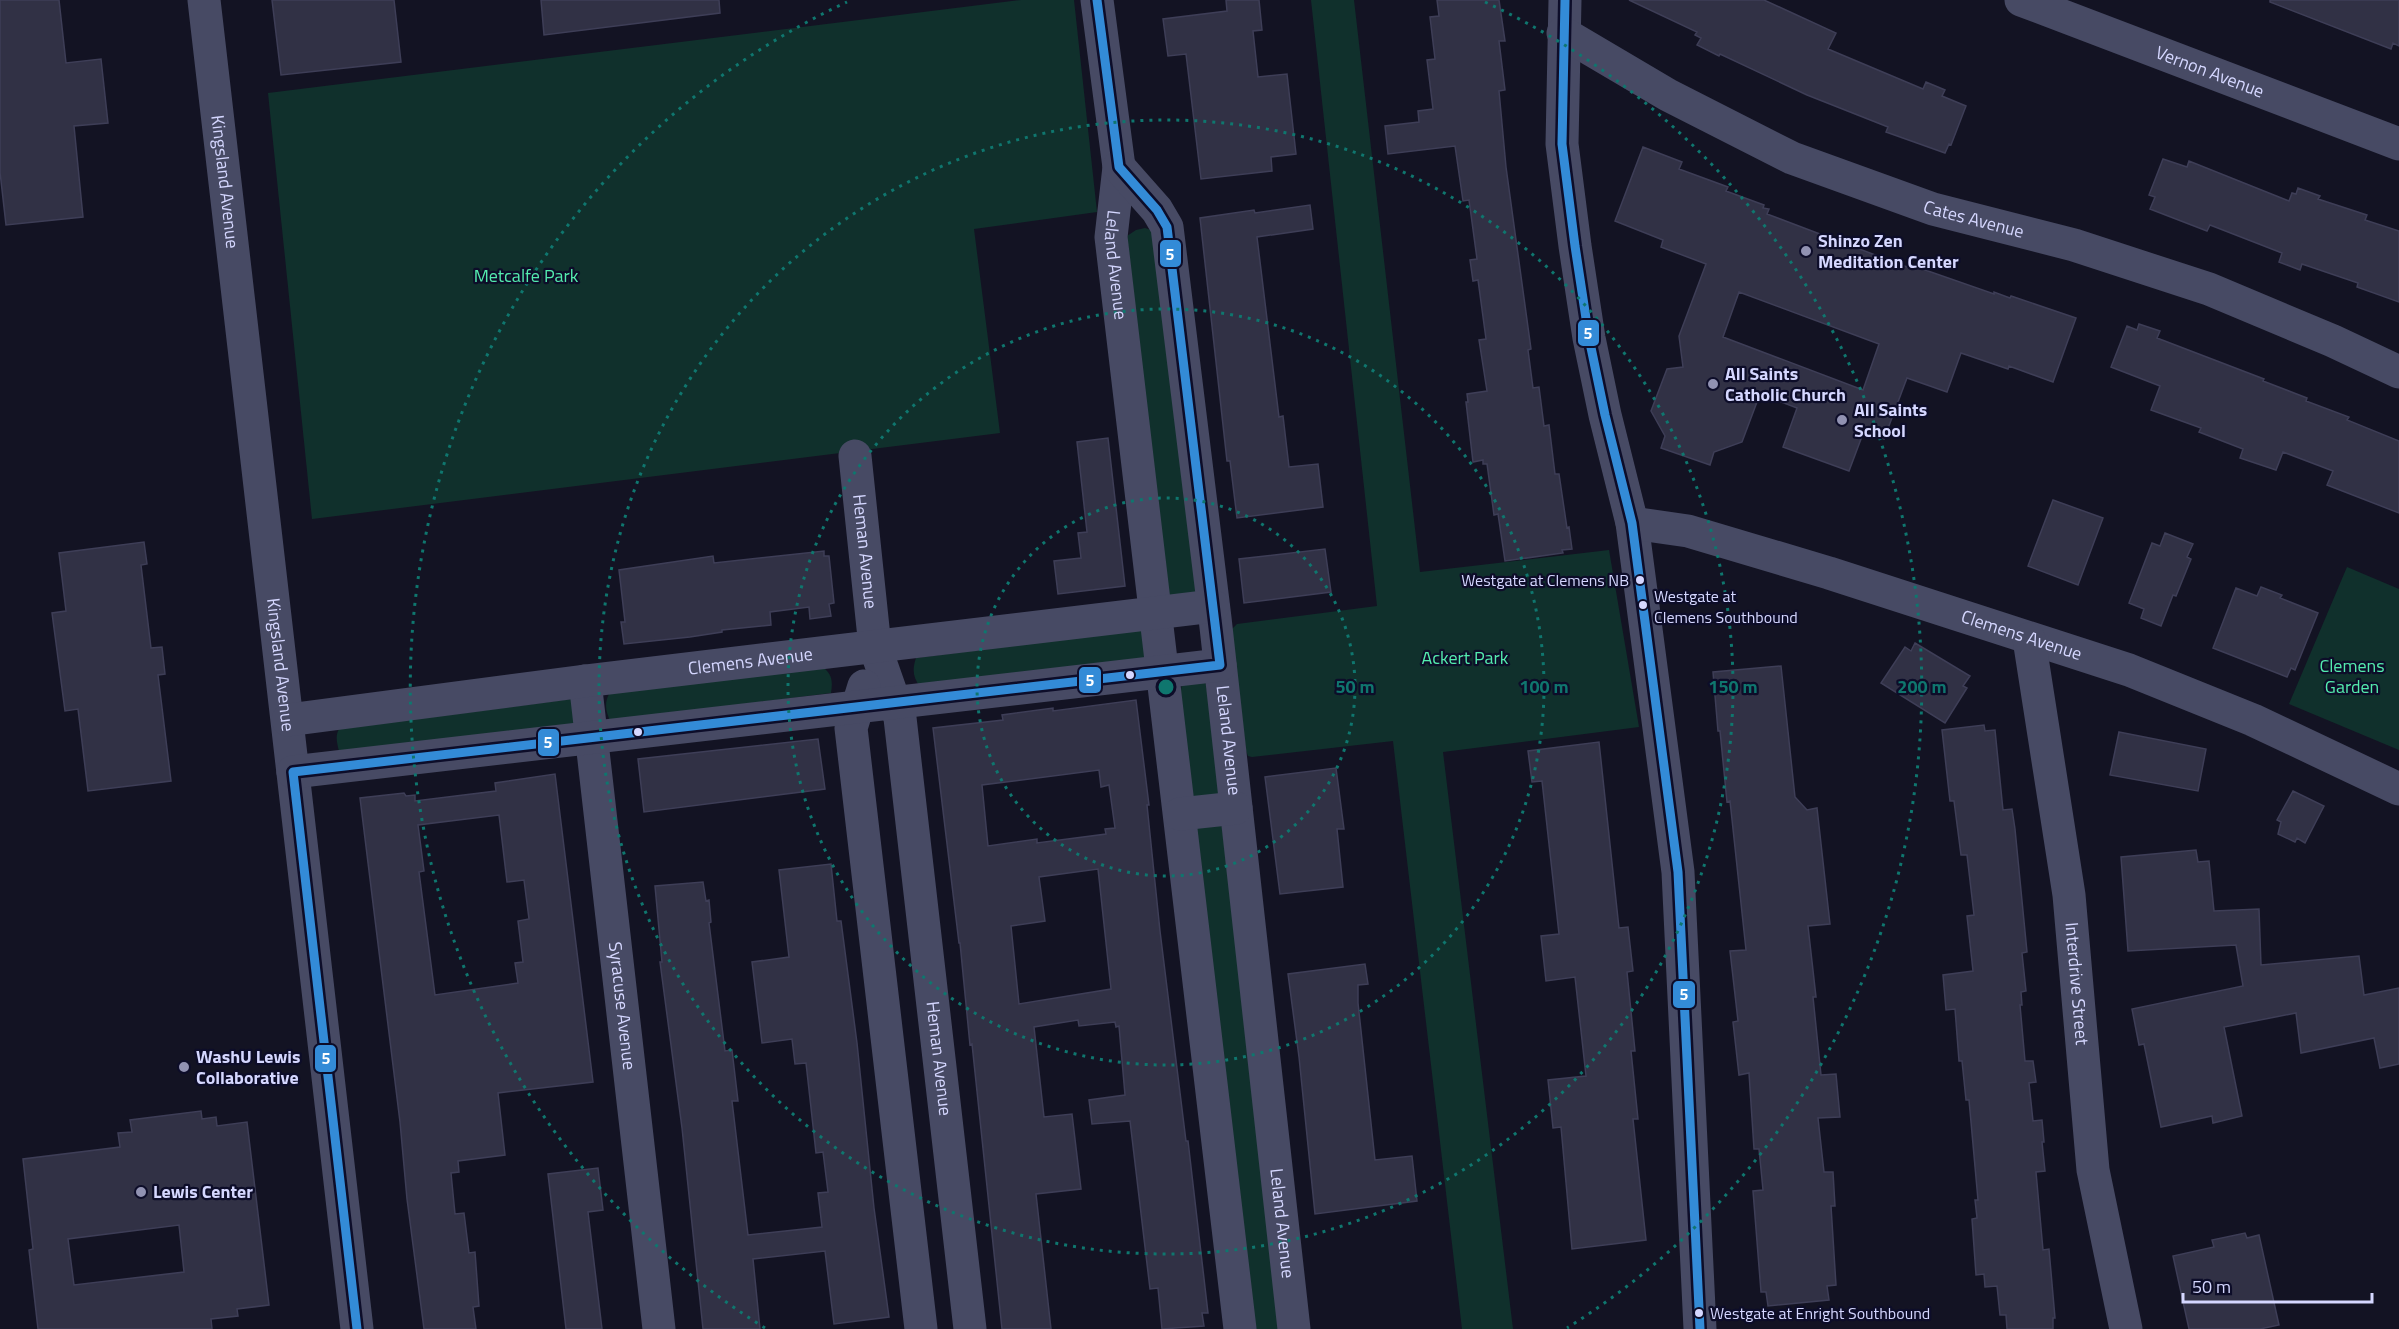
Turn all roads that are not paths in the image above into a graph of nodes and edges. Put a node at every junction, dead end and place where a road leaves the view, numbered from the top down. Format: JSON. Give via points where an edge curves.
{"nodes":[{"id":1,"x":204,"y":0,"type":"edge"},
{"id":2,"x":1097,"y":0,"type":"edge"},
{"id":3,"x":1565,"y":0,"type":"edge"},
{"id":4,"x":2020,"y":0,"type":"edge"},
{"id":5,"x":1563,"y":33,"type":"junction"},
{"id":6,"x":2399,"y":144,"type":"edge"},
{"id":7,"x":1119,"y":167,"type":"junction"},
{"id":8,"x":2399,"y":372,"type":"edge"},
{"id":9,"x":855,"y":456,"type":"dead end"},
{"id":10,"x":1632,"y":523,"type":"junction"},
{"id":11,"x":1214,"y":606,"type":"junction"},
{"id":12,"x":1156,"y":612,"type":"junction"},
{"id":13,"x":2029,"y":639,"type":"junction"},
{"id":14,"x":875,"y":647,"type":"junction"},
{"id":15,"x":1220,"y":665,"type":"junction"},
{"id":16,"x":1163,"y":671,"type":"junction"},
{"id":17,"x":585,"y":681,"type":"junction"},
{"id":18,"x":894,"y":701,"type":"junction"},
{"id":19,"x":858,"y":705,"type":"junction"},
{"id":20,"x":288,"y":720,"type":"junction"},
{"id":21,"x":591,"y":738,"type":"junction"},
{"id":22,"x":294,"y":772,"type":"junction"},
{"id":23,"x":2399,"y":789,"type":"edge"},
{"id":24,"x":1236,"y":808,"type":"junction"},
{"id":25,"x":1180,"y":814,"type":"junction"},
{"id":26,"x":915,"y":845,"type":"junction"},
{"id":27,"x":866,"y":851,"type":"junction"},
{"id":28,"x":964,"y":1272,"type":"junction"},
{"id":29,"x":915,"y":1278,"type":"junction"},
{"id":30,"x":357,"y":1329,"type":"edge"},
{"id":31,"x":659,"y":1329,"type":"edge"},
{"id":32,"x":921,"y":1329,"type":"edge"},
{"id":33,"x":970,"y":1329,"type":"edge"},
{"id":34,"x":1240,"y":1329,"type":"edge"},
{"id":35,"x":1294,"y":1329,"type":"edge"},
{"id":36,"x":1700,"y":1329,"type":"edge"},
{"id":37,"x":2126,"y":1329,"type":"edge"}],
"edges":[{"from":1,"to":20,"type":"street","name":"Kingsland Avenue"},
{"from":2,"to":7,"type":"street","name":"Leland Avenue"},
{"from":3,"to":5,"type":"street"},
{"from":4,"to":6,"type":"street","name":"Vernon Avenue"},
{"from":5,"to":8,"type":"street","name":"Cates Avenue","via":[[1668,95],[1792,158],[1933,209],[2074,245],[2209,289]]},
{"from":5,"to":10,"type":"street","via":[[1562,144],[1575,246],[1600,393]]},
{"from":7,"to":11,"type":"street","name":"Leland Avenue","via":[[1167,227]]},
{"from":7,"to":12,"type":"street","name":"Leland Avenue","via":[[1111,237]]},
{"from":9,"to":14,"type":"street","name":"Heman Avenue"},
{"from":10,"to":13,"type":"street","name":"Clemens Avenue","via":[[1688,531]]},
{"from":10,"to":36,"type":"street","via":[[1678,872]]},
{"from":11,"to":12,"type":"street","name":"Clemens Avenue"},
{"from":11,"to":15,"type":"street","name":"Leland Avenue"},
{"from":12,"to":14,"type":"street","name":"Clemens Avenue"},
{"from":12,"to":16,"type":"street","name":"Leland Avenue"},
{"from":13,"to":23,"type":"street","name":"Clemens Avenue","via":[[2129,670],[2232,711]]},
{"from":13,"to":37,"type":"street","name":"Interdrive Street","via":[[2069,895],[2093,1170]]},
{"from":14,"to":17,"type":"street","name":"Clemens Avenue"},
{"from":14,"to":18,"type":"street","name":"Heman Avenue"},
{"from":14,"to":19,"type":"street","name":"Heman Avenue"},
{"from":15,"to":16,"type":"street"},
{"from":15,"to":24,"type":"street","name":"Leland Avenue"},
{"from":16,"to":18,"type":"street"},
{"from":16,"to":25,"type":"street","name":"Leland Avenue"},
{"from":17,"to":20,"type":"street","name":"Clemens Avenue"},
{"from":17,"to":21,"type":"street","name":"Syracuse Avenue"},
{"from":18,"to":19,"type":"street"},
{"from":18,"to":26,"type":"street","name":"Heman Avenue","via":[[900,718]]},
{"from":19,"to":21,"type":"street"},
{"from":19,"to":27,"type":"street","name":"Heman Avenue","via":[[851,728]]},
{"from":20,"to":22,"type":"street","name":"Kingsland Avenue"},
{"from":21,"to":22,"type":"street"},
{"from":21,"to":31,"type":"street","name":"Syracuse Avenue"},
{"from":22,"to":30,"type":"street","name":"Kingsland Avenue"},
{"from":24,"to":25,"type":"street"},
{"from":24,"to":35,"type":"street","name":"Leland Avenue"},
{"from":25,"to":34,"type":"street","name":"Leland Avenue"},
{"from":26,"to":27,"type":"street"},
{"from":26,"to":28,"type":"street","name":"Heman Avenue"},
{"from":27,"to":29,"type":"street","name":"Heman Avenue"},
{"from":28,"to":29,"type":"street"},
{"from":28,"to":33,"type":"street","name":"Heman Avenue"},
{"from":29,"to":32,"type":"street","name":"Heman Avenue"}]}
